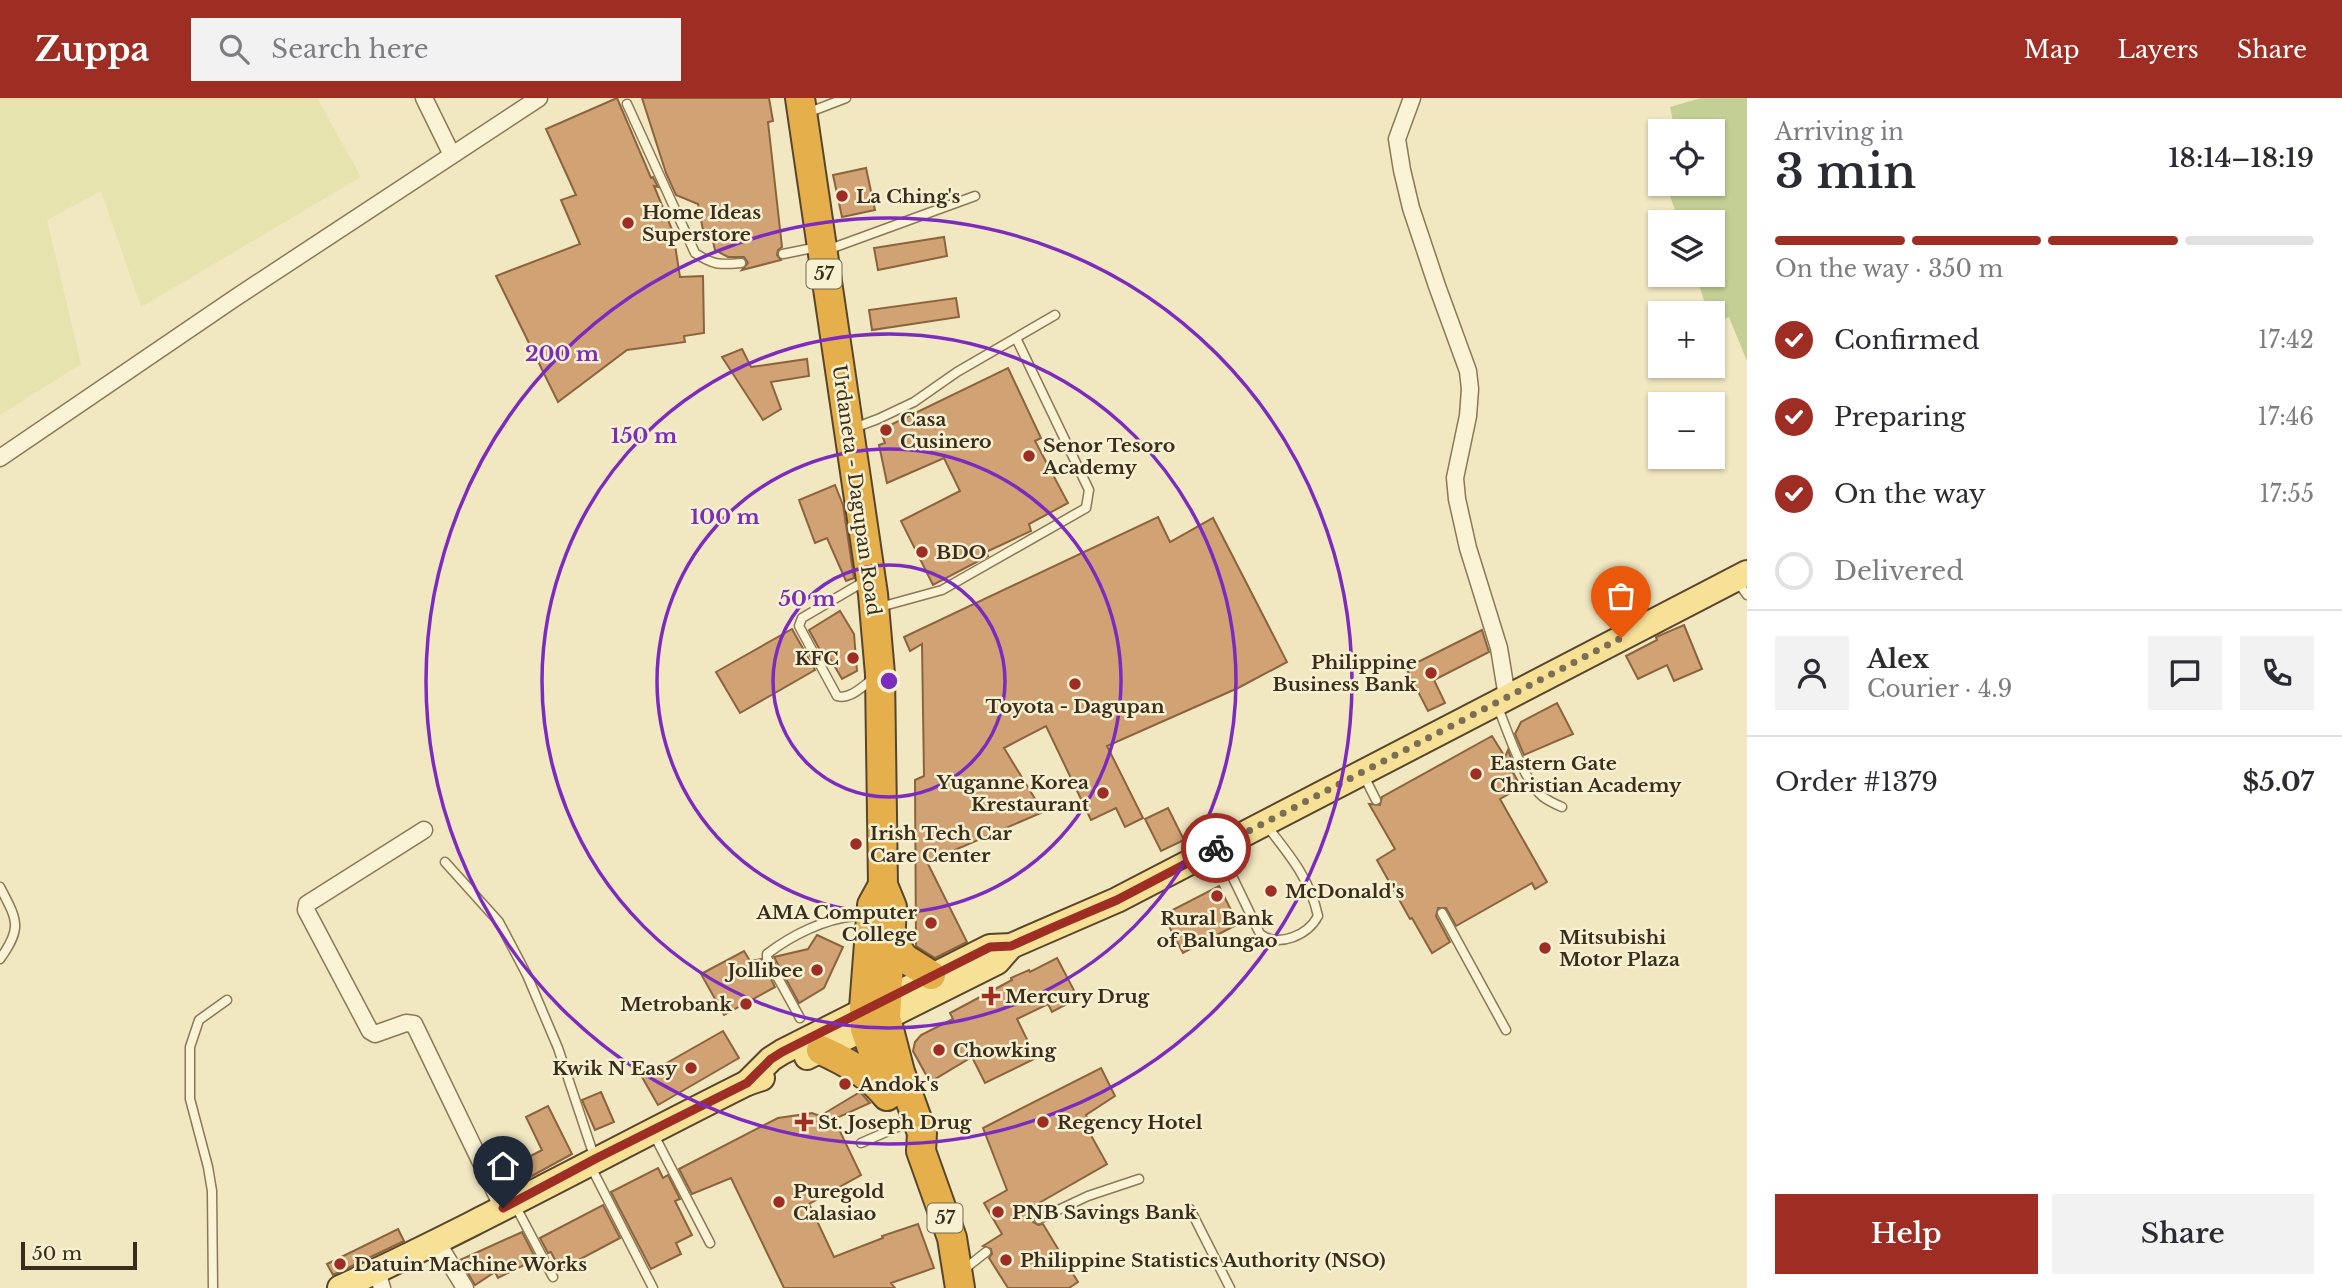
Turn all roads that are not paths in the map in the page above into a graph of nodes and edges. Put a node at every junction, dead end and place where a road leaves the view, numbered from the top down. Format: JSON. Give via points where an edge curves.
{"nodes":[{"id":1,"x":424,"y":98,"type":"edge"},
{"id":2,"x":540,"y":98,"type":"edge"},
{"id":3,"x":846,"y":98,"type":"edge"},
{"id":4,"x":1412,"y":98,"type":"edge"},
{"id":5,"x":627,"y":104,"type":"dead end"},
{"id":6,"x":801,"y":106,"type":"edge"},
{"id":7,"x":452,"y":155,"type":"junction"},
{"id":8,"x":975,"y":196,"type":"dead end"},
{"id":9,"x":821,"y":249,"type":"junction"},
{"id":10,"x":783,"y":254,"type":"dead end"},
{"id":11,"x":741,"y":263,"type":"dead end"},
{"id":12,"x":1055,"y":315,"type":"dead end"},
{"id":13,"x":1016,"y":338,"type":"junction"},
{"id":14,"x":849,"y":429,"type":"junction"},
{"id":15,"x":0,"y":457,"type":"edge"},
{"id":16,"x":870,"y":578,"type":"junction"},
{"id":17,"x":1743,"y":582,"type":"edge"},
{"id":18,"x":874,"y":609,"type":"junction"},
{"id":19,"x":880,"y":674,"type":"junction"},
{"id":20,"x":1501,"y":699,"type":"junction"},
{"id":21,"x":1362,"y":772,"type":"junction"},
{"id":22,"x":1376,"y":800,"type":"dead end"},
{"id":23,"x":1562,"y":807,"type":"dead end"},
{"id":24,"x":1264,"y":822,"type":"junction"},
{"id":25,"x":424,"y":830,"type":"dead end"},
{"id":26,"x":1217,"y":847,"type":"junction"},
{"id":27,"x":445,"y":862,"type":"dead end"},
{"id":28,"x":883,"y":885,"type":"junction"},
{"id":29,"x":0,"y":887,"type":"edge"},
{"id":30,"x":1442,"y":913,"type":"dead end"},
{"id":31,"x":855,"y":916,"type":"dead end"},
{"id":32,"x":891,"y":940,"type":"junction"},
{"id":33,"x":1011,"y":946,"type":"junction"},
{"id":34,"x":0,"y":959,"type":"edge"},
{"id":35,"x":931,"y":975,"type":"junction"},
{"id":36,"x":227,"y":1000,"type":"dead end"},
{"id":37,"x":875,"y":1013,"type":"junction"},
{"id":38,"x":800,"y":1018,"type":"dead end"},
{"id":39,"x":1506,"y":1030,"type":"dead end"},
{"id":40,"x":821,"y":1050,"type":"junction"},
{"id":41,"x":747,"y":1083,"type":"junction"},
{"id":42,"x":896,"y":1113,"type":"junction"},
{"id":43,"x":652,"y":1130,"type":"junction"},
{"id":44,"x":861,"y":1143,"type":"dead end"},
{"id":45,"x":921,"y":1151,"type":"junction"},
{"id":46,"x":592,"y":1160,"type":"junction"},
{"id":47,"x":1139,"y":1179,"type":"dead end"},
{"id":48,"x":508,"y":1205,"type":"junction"},
{"id":49,"x":1190,"y":1209,"type":"dead end"},
{"id":50,"x":1039,"y":1219,"type":"dead end"},
{"id":51,"x":437,"y":1242,"type":"junction"},
{"id":52,"x":710,"y":1243,"type":"dead end"},
{"id":53,"x":986,"y":1252,"type":"dead end"},
{"id":54,"x":553,"y":1277,"type":"dead end"},
{"id":55,"x":380,"y":1279,"type":"edge"},
{"id":56,"x":960,"y":1280,"type":"edge"},
{"id":57,"x":213,"y":1288,"type":"edge"},
{"id":58,"x":340,"y":1288,"type":"edge"},
{"id":59,"x":465,"y":1288,"type":"edge"},
{"id":60,"x":653,"y":1288,"type":"edge"},
{"id":61,"x":1230,"y":1288,"type":"edge"}],
"edges":[{"from":1,"to":7,"type":"street"},
{"from":2,"to":7,"type":"street"},
{"from":3,"to":6,"type":"lane"},
{"from":4,"to":20,"type":"street","via":[[1397,139],[1432,273],[1468,371],[1468,416],[1455,478],[1457,499],[1499,648]]},
{"from":5,"to":11,"type":"lane","via":[[695,253],[710,263]]},
{"from":6,"to":9,"type":"highway","name":"Urdaneta - Dagupan Road","number":"57"},
{"from":7,"to":15,"type":"street"},
{"from":8,"to":9,"type":"lane"},
{"from":9,"to":10,"type":"lane"},
{"from":9,"to":14,"type":"highway","name":"Urdaneta - Dagupan Road","number":"57"},
{"from":12,"to":13,"type":"lane"},
{"from":13,"to":14,"type":"lane","via":[[914,402]]},
{"from":13,"to":18,"type":"lane","via":[[1089,491],[1086,508],[942,590]]},
{"from":14,"to":16,"type":"highway","name":"Urdaneta - Dagupan Road","number":"57"},
{"from":16,"to":18,"type":"highway","name":"Urdaneta - Dagupan Road","number":"57"},
{"from":16,"to":19,"type":"lane","via":[[802,618],[799,626],[837,696],[849,695]]},
{"from":17,"to":20,"type":"main road"},
{"from":18,"to":19,"type":"highway","name":"Urdaneta - Dagupan Road","number":"57"},
{"from":19,"to":28,"type":"highway","name":"Urdaneta - Dagupan Road","number":"57"},
{"from":20,"to":21,"type":"main road"},
{"from":20,"to":23,"type":"lane","via":[[1516,752],[1533,785]]},
{"from":21,"to":22,"type":"lane"},
{"from":21,"to":24,"type":"main road"},
{"from":24,"to":26,"type":"main road"},
{"from":24,"to":26,"type":"lane","via":[[1314,895],[1318,916],[1306,933],[1276,940],[1260,934]]},
{"from":25,"to":48,"type":"street","via":[[307,904],[306,910],[370,1031],[375,1034],[414,1024]]},
{"from":26,"to":33,"type":"main road","via":[[1117,900]]},
{"from":27,"to":46,"type":"lane","via":[[499,922],[527,975],[558,1048]]},
{"from":28,"to":32,"type":"highway","name":"Urdaneta - Dagupan Road","number":"57","via":[[892,908]]},
{"from":28,"to":37,"type":"highway","name":"Urdaneta - Dagupan Road","number":"57","via":[[872,905]]},
{"from":29,"to":34,"type":"lane","via":[[16,928]]},
{"from":30,"to":39,"type":"lane"},
{"from":31,"to":38,"type":"lane","via":[[835,918],[767,954]]},
{"from":32,"to":35,"type":"highway","via":[[904,958]]},
{"from":32,"to":37,"type":"highway","name":"Urdaneta - Dagupan Road","number":"57"},
{"from":33,"to":35,"type":"main road","via":[[990,947]]},
{"from":33,"to":37,"type":"main road","via":[[997,962]]},
{"from":35,"to":37,"type":"main road"},
{"from":36,"to":57,"type":"lane","via":[[199,1020],[190,1047],[190,1099],[212,1191]]},
{"from":37,"to":40,"type":"main road"},
{"from":37,"to":41,"type":"main road","via":[[782,1052]]},
{"from":37,"to":42,"type":"highway","number":"57"},
{"from":37,"to":45,"type":"highway","number":"57","via":[[922,1133]]},
{"from":40,"to":41,"type":"main road"},
{"from":40,"to":42,"type":"highway","via":[[876,1083]]},
{"from":41,"to":43,"type":"main road"},
{"from":42,"to":44,"type":"lane"},
{"from":42,"to":45,"type":"highway","number":"57","via":[[908,1141]]},
{"from":43,"to":46,"type":"main road"},
{"from":43,"to":52,"type":"lane"},
{"from":45,"to":56,"type":"highway","number":"57","via":[[952,1238]]},
{"from":46,"to":48,"type":"main road"},
{"from":46,"to":60,"type":"lane"},
{"from":47,"to":50,"type":"lane"},
{"from":48,"to":51,"type":"main road"},
{"from":48,"to":54,"type":"lane"},
{"from":49,"to":61,"type":"lane"},
{"from":51,"to":55,"type":"main road"},
{"from":51,"to":59,"type":"street"},
{"from":53,"to":56,"type":"lane"},
{"from":55,"to":58,"type":"main road"}]}
